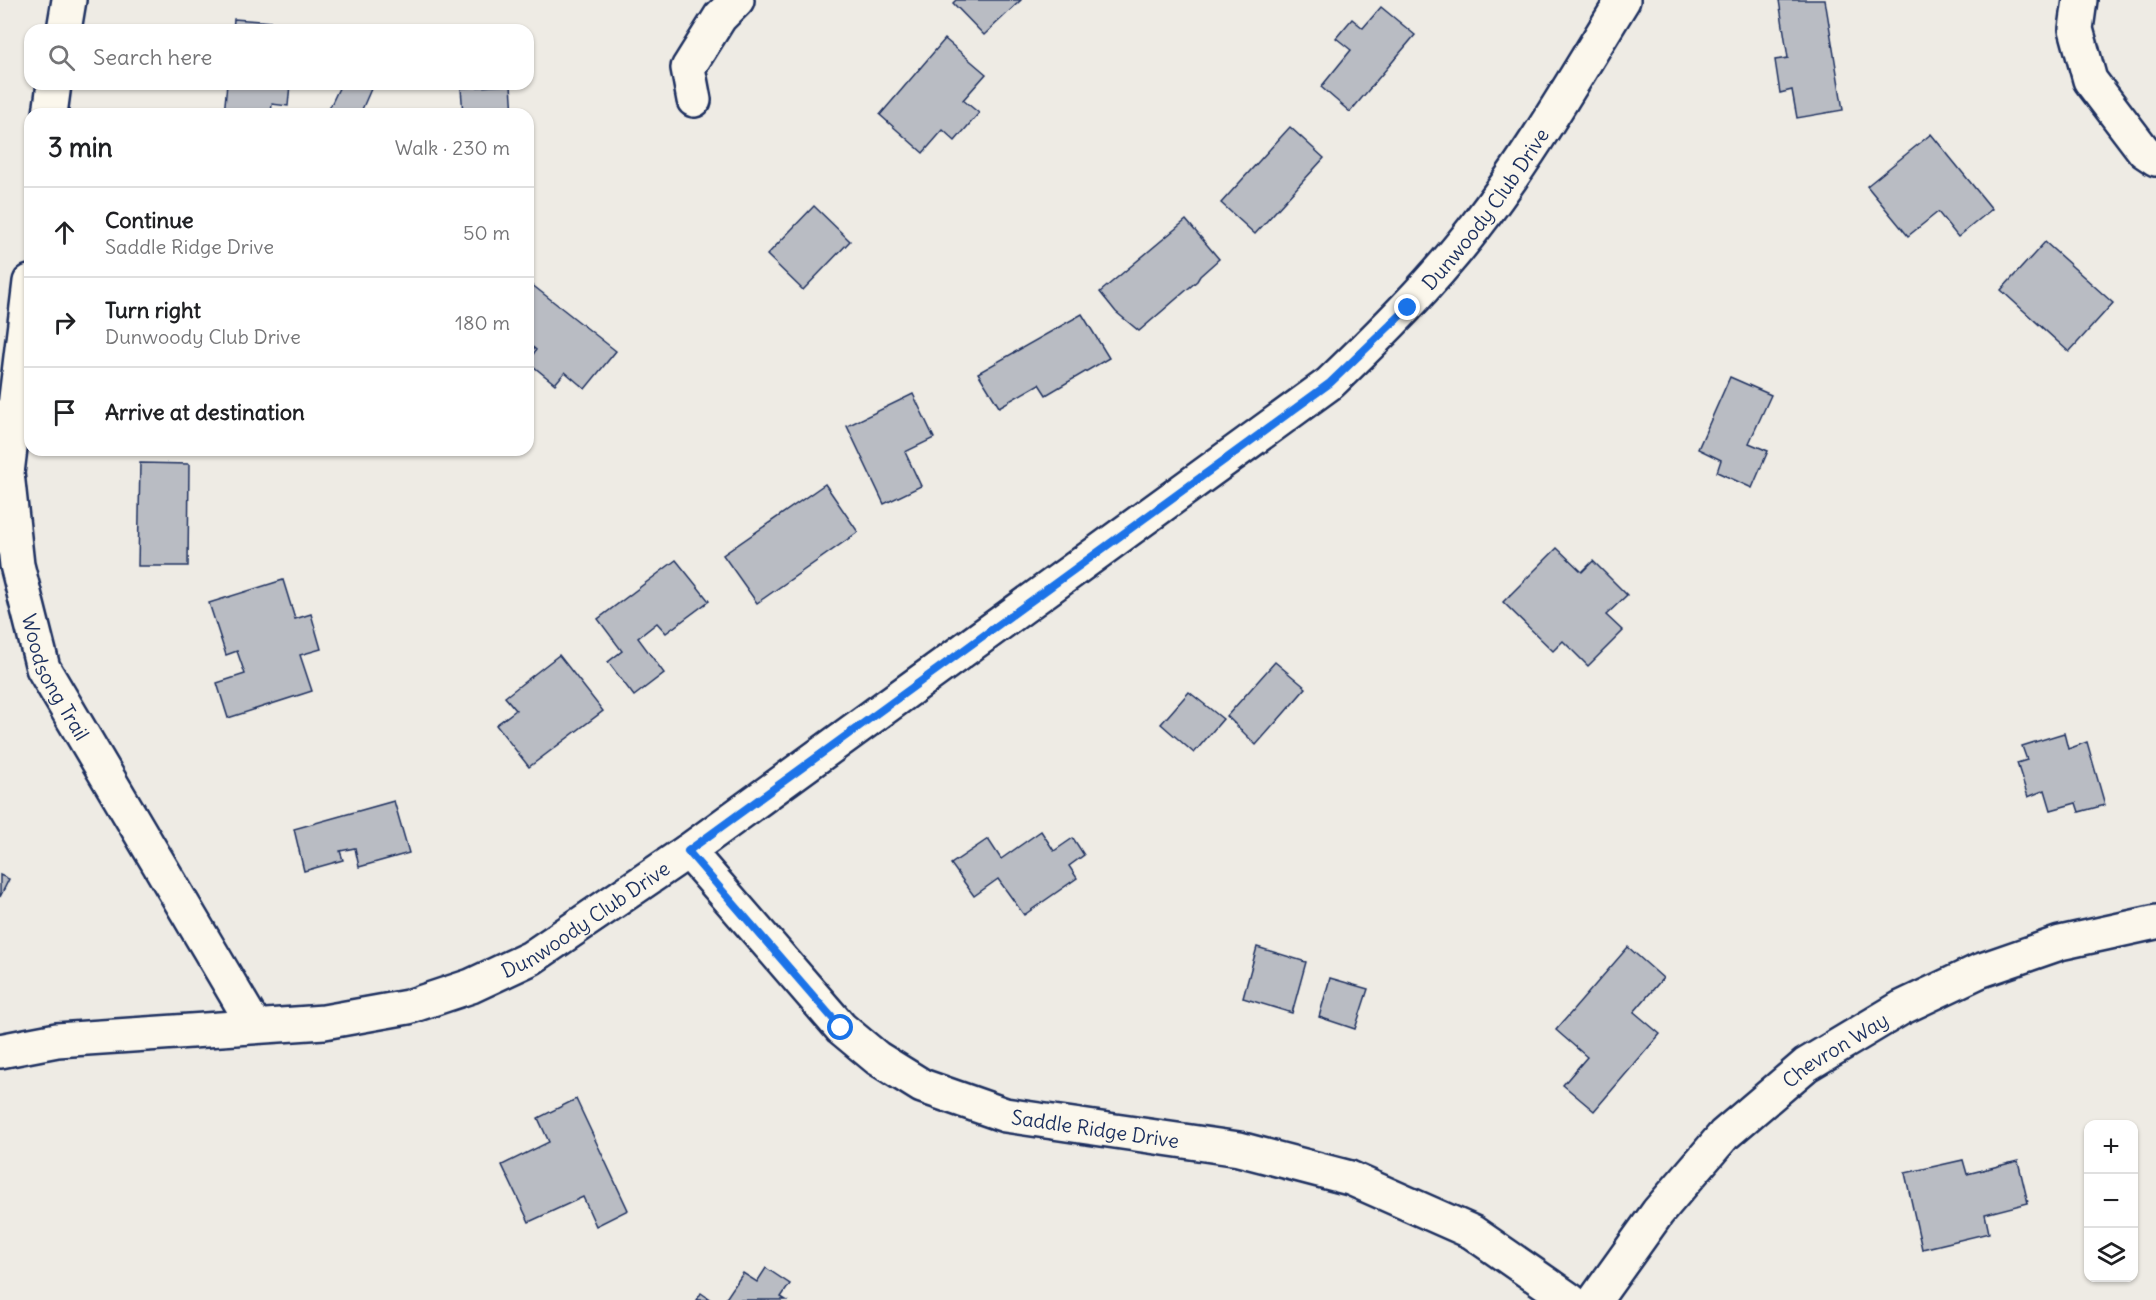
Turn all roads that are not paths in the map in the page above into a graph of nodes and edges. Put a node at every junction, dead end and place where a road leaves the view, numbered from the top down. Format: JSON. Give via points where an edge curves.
{"nodes":[{"id":1,"x":69,"y":0,"type":"edge"},
{"id":2,"x":737,"y":0,"type":"edge"},
{"id":3,"x":1623,"y":0,"type":"edge"},
{"id":4,"x":2080,"y":0,"type":"edge"},
{"id":5,"x":65,"y":24,"type":"edge"},
{"id":6,"x":53,"y":90,"type":"edge"},
{"id":7,"x":694,"y":100,"type":"dead end"},
{"id":8,"x":51,"y":108,"type":"edge"},
{"id":9,"x":2156,"y":159,"type":"edge"},
{"id":10,"x":24,"y":332,"type":"edge"},
{"id":11,"x":688,"y":851,"type":"junction"},
{"id":12,"x":2156,"y":922,"type":"edge"},
{"id":13,"x":254,"y":1025,"type":"junction"},
{"id":14,"x":0,"y":1050,"type":"edge"},
{"id":15,"x":1570,"y":1300,"type":"edge"},
{"id":16,"x":1595,"y":1300,"type":"edge"}],
"edges":[{"from":1,"to":5,"type":"street"},
{"from":2,"to":7,"type":"street","via":[[720,17],[688,68]]},
{"from":3,"to":11,"type":"street","name":"Dunwoody Club Drive","via":[[1545,128],[1477,225],[1408,308],[1330,383]]},
{"from":4,"to":9,"type":"street","via":[[2076,29],[2090,80],[2144,151]]},
{"from":6,"to":8,"type":"street"},
{"from":10,"to":13,"type":"street","name":"Woodsong Trail","via":[[7,473],[17,565],[43,668]]},
{"from":11,"to":13,"type":"street","name":"Dunwoody Club Drive","via":[[531,958],[471,986],[397,1009],[324,1022]]},
{"from":11,"to":15,"type":"street","name":"Saddle Ridge Drive","via":[[841,1028],[877,1058],[922,1086],[1005,1115],[1239,1149],[1350,1178],[1472,1232]]},
{"from":12,"to":16,"type":"street","name":"Chevron Way","via":[[2060,943],[1979,971],[1901,1008],[1806,1065],[1724,1135],[1658,1212]]},
{"from":13,"to":14,"type":"street","name":"Dunwoody Club Drive","via":[[57,1040]]}]}
